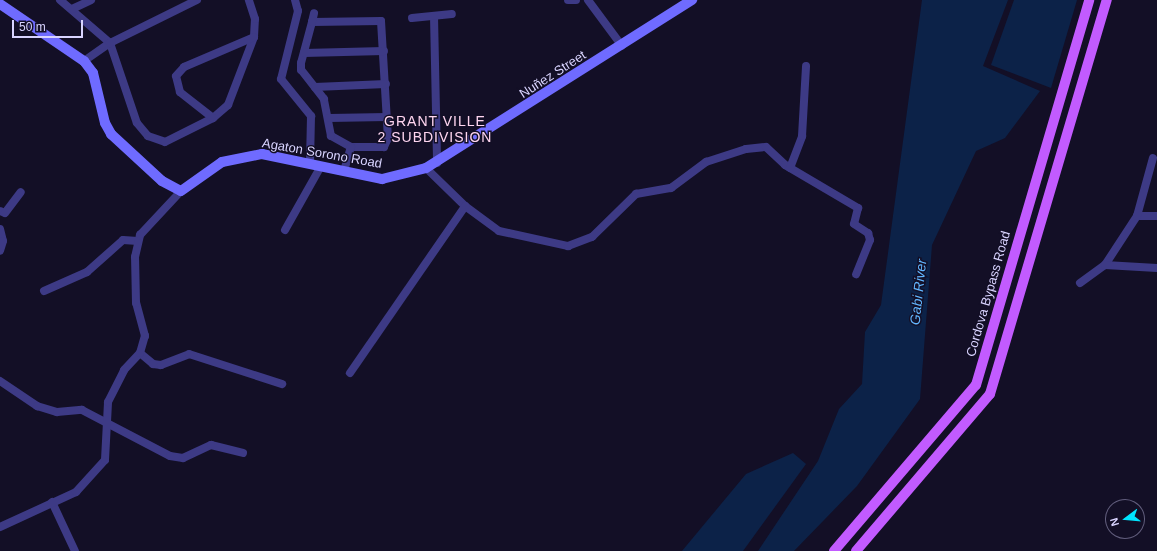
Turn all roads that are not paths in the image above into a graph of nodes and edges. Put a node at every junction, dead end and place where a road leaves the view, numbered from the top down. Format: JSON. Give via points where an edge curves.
{"nodes":[{"id":1,"x":60,"y":0,"type":"edge"},
{"id":2,"x":91,"y":0,"type":"edge"},
{"id":3,"x":197,"y":0,"type":"edge"},
{"id":4,"x":249,"y":0,"type":"edge"},
{"id":5,"x":295,"y":0,"type":"edge"},
{"id":6,"x":568,"y":0,"type":"edge"},
{"id":7,"x":576,"y":0,"type":"edge"},
{"id":8,"x":588,"y":0,"type":"edge"},
{"id":9,"x":692,"y":0,"type":"edge"},
{"id":10,"x":1089,"y":0,"type":"edge"},
{"id":11,"x":1107,"y":0,"type":"edge"},
{"id":12,"x":0,"y":4,"type":"edge"},
{"id":13,"x":72,"y":9,"type":"junction"},
{"id":14,"x":452,"y":14,"type":"dead end"},
{"id":15,"x":434,"y":16,"type":"junction"},
{"id":16,"x":412,"y":18,"type":"dead end"},
{"id":17,"x":1081,"y":28,"type":"junction"},
{"id":18,"x":1098,"y":33,"type":"junction"},
{"id":19,"x":254,"y":37,"type":"junction"},
{"id":20,"x":110,"y":43,"type":"junction"},
{"id":21,"x":622,"y":46,"type":"junction"},
{"id":22,"x":384,"y":51,"type":"junction"},
{"id":23,"x":304,"y":53,"type":"junction"},
{"id":24,"x":84,"y":61,"type":"junction"},
{"id":25,"x":806,"y":66,"type":"dead end"},
{"id":26,"x":386,"y":84,"type":"junction"},
{"id":27,"x":314,"y":88,"type":"junction"},
{"id":28,"x":387,"y":117,"type":"junction"},
{"id":29,"x":213,"y":118,"type":"junction"},
{"id":30,"x":329,"y":118,"type":"junction"},
{"id":31,"x":351,"y":147,"type":"junction"},
{"id":32,"x":1153,"y":158,"type":"dead end"},
{"id":33,"x":437,"y":163,"type":"junction"},
{"id":34,"x":315,"y":166,"type":"junction"},
{"id":35,"x":426,"y":168,"type":"junction"},
{"id":36,"x":790,"y":168,"type":"junction"},
{"id":37,"x":344,"y":171,"type":"junction"},
{"id":38,"x":181,"y":191,"type":"junction"},
{"id":39,"x":21,"y":192,"type":"dead end"},
{"id":40,"x":465,"y":206,"type":"junction"},
{"id":41,"x":0,"y":211,"type":"edge"},
{"id":42,"x":1137,"y":216,"type":"junction"},
{"id":43,"x":1157,"y":216,"type":"edge"},
{"id":44,"x":0,"y":229,"type":"edge"},
{"id":45,"x":285,"y":230,"type":"dead end"},
{"id":46,"x":138,"y":241,"type":"junction"},
{"id":47,"x":0,"y":251,"type":"edge"},
{"id":48,"x":1105,"y":265,"type":"junction"},
{"id":49,"x":1157,"y":268,"type":"edge"},
{"id":50,"x":856,"y":274,"type":"dead end"},
{"id":51,"x":1080,"y":283,"type":"dead end"},
{"id":52,"x":44,"y":291,"type":"dead end"},
{"id":53,"x":140,"y":353,"type":"junction"},
{"id":54,"x":350,"y":373,"type":"dead end"},
{"id":55,"x":0,"y":381,"type":"edge"},
{"id":56,"x":282,"y":384,"type":"dead end"},
{"id":57,"x":107,"y":425,"type":"junction"},
{"id":58,"x":243,"y":453,"type":"dead end"},
{"id":59,"x":52,"y":502,"type":"junction"},
{"id":60,"x":0,"y":527,"type":"edge"},
{"id":61,"x":75,"y":551,"type":"edge"},
{"id":62,"x":834,"y":551,"type":"edge"},
{"id":63,"x":856,"y":551,"type":"edge"}],
"edges":[{"from":1,"to":13,"type":"street"},
{"from":2,"to":13,"type":"street"},
{"from":3,"to":20,"type":"street"},
{"from":4,"to":19,"type":"street","via":[[255,19]]},
{"from":5,"to":34,"type":"street","via":[[298,11],[281,79],[311,116]]},
{"from":6,"to":7,"type":"street"},
{"from":8,"to":21,"type":"street"},
{"from":9,"to":21,"type":"street","name":"Nuñez Street"},
{"from":10,"to":17,"type":"main road","name":"Cordova Bypass Road"},
{"from":11,"to":18,"type":"main road"},
{"from":12,"to":24,"type":"street"},
{"from":13,"to":20,"type":"street"},
{"from":14,"to":15,"type":"street"},
{"from":15,"to":16,"type":"street"},
{"from":15,"to":33,"type":"street"},
{"from":17,"to":18,"type":"main road"},
{"from":17,"to":62,"type":"main road","name":"Cordova Bypass Road","via":[[976,385]]},
{"from":18,"to":63,"type":"main road","via":[[990,394]]},
{"from":19,"to":29,"type":"street","via":[[231,100]]},
{"from":19,"to":29,"type":"street","via":[[184,67],[176,76],[180,92]]},
{"from":20,"to":24,"type":"street"},
{"from":20,"to":29,"type":"street","via":[[137,123],[148,136],[161,142],[175,139]]},
{"from":21,"to":33,"type":"street","name":"Nuñez Street"},
{"from":22,"to":23,"type":"street"},
{"from":22,"to":23,"type":"street","via":[[382,25],[378,19],[313,17]]},
{"from":22,"to":26,"type":"street"},
{"from":23,"to":27,"type":"street","via":[[301,70]]},
{"from":24,"to":38,"type":"street","via":[[93,73],[104,123],[111,134],[162,181]]},
{"from":25,"to":36,"type":"street","via":[[802,136]]},
{"from":26,"to":27,"type":"street"},
{"from":26,"to":28,"type":"street"},
{"from":27,"to":30,"type":"street","via":[[324,99]]},
{"from":28,"to":30,"type":"street"},
{"from":28,"to":31,"type":"street","via":[[386,145]]},
{"from":30,"to":31,"type":"street","via":[[333,139]]},
{"from":31,"to":37,"type":"street"},
{"from":32,"to":42,"type":"street"},
{"from":33,"to":35,"type":"street","name":"Nuñez Street"},
{"from":34,"to":37,"type":"street","name":"Agaton Sorono Road"},
{"from":34,"to":38,"type":"street","name":"Agaton Sorono Road","via":[[262,154],[241,157],[222,162]]},
{"from":34,"to":45,"type":"street"},
{"from":35,"to":37,"type":"street","name":"Agaton Sorono Road","via":[[382,179]]},
{"from":35,"to":40,"type":"street"},
{"from":36,"to":40,"type":"street","via":[[766,147],[746,149],[706,162],[671,188],[636,194],[592,237],[568,246],[499,231]]},
{"from":36,"to":50,"type":"street","via":[[858,208],[854,224],[868,234],[870,240]]},
{"from":38,"to":46,"type":"street","via":[[154,217]]},
{"from":39,"to":41,"type":"street","via":[[5,213]]},
{"from":40,"to":54,"type":"street"},
{"from":42,"to":43,"type":"street"},
{"from":42,"to":48,"type":"street"},
{"from":44,"to":47,"type":"street","via":[[3,241]]},
{"from":46,"to":52,"type":"street","via":[[123,240],[87,272]]},
{"from":46,"to":53,"type":"street","via":[[135,257],[136,303],[145,336]]},
{"from":48,"to":49,"type":"street"},
{"from":48,"to":51,"type":"street"},
{"from":53,"to":56,"type":"street","via":[[153,364],[161,365],[189,354]]},
{"from":53,"to":57,"type":"street","via":[[124,370],[108,402]]},
{"from":55,"to":57,"type":"street","via":[[37,406],[57,412],[82,410]]},
{"from":57,"to":58,"type":"street","via":[[179,458],[211,445]]},
{"from":57,"to":59,"type":"street","via":[[105,460],[99,469],[76,492]]},
{"from":59,"to":60,"type":"street"},
{"from":59,"to":61,"type":"street"}]}
